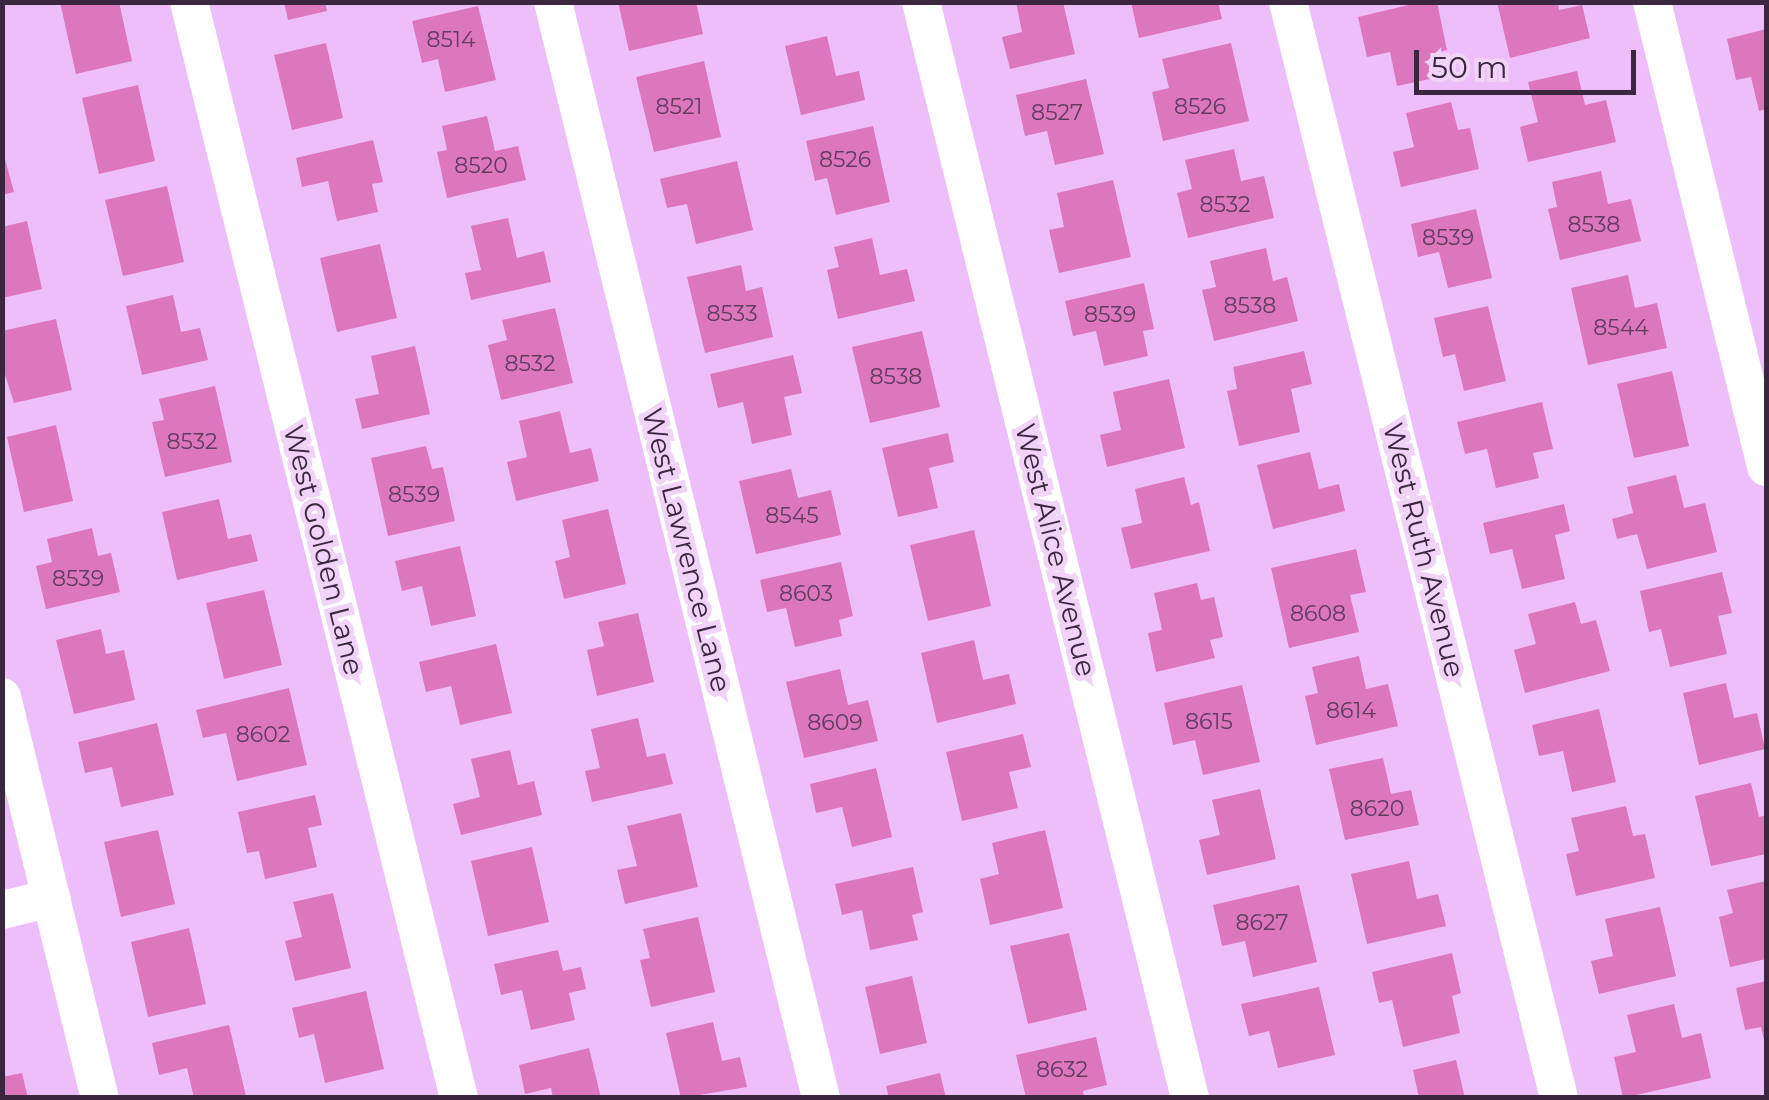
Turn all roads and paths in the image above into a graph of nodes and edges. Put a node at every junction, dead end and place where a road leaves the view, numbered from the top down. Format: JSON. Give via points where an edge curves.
{"nodes":[{"id":1,"x":189,"y":2,"type":"edge"},
{"id":2,"x":553,"y":2,"type":"edge"},
{"id":3,"x":921,"y":2,"type":"edge"},
{"id":4,"x":1288,"y":2,"type":"edge"},
{"id":5,"x":1652,"y":2,"type":"edge"},
{"id":6,"x":1766,"y":467,"type":"edge"},
{"id":7,"x":2,"y":697,"type":"edge"},
{"id":8,"x":52,"y":898,"type":"junction"},
{"id":9,"x":2,"y":910,"type":"edge"},
{"id":10,"x":100,"y":1098,"type":"edge"},
{"id":11,"x":459,"y":1098,"type":"edge"},
{"id":12,"x":821,"y":1098,"type":"edge"},
{"id":13,"x":1190,"y":1098,"type":"edge"},
{"id":14,"x":1560,"y":1098,"type":"edge"}],
"edges":[{"from":1,"to":11,"type":"street","name":"West Golden Lane"},
{"from":2,"to":12,"type":"street","name":"West Lawrence Lane"},
{"from":3,"to":13,"type":"street","name":"West Alice Avenue"},
{"from":4,"to":14,"type":"street","name":"West Ruth Avenue"},
{"from":5,"to":6,"type":"street"},
{"from":7,"to":8,"type":"street"},
{"from":8,"to":9,"type":"street"},
{"from":8,"to":10,"type":"street"}]}
